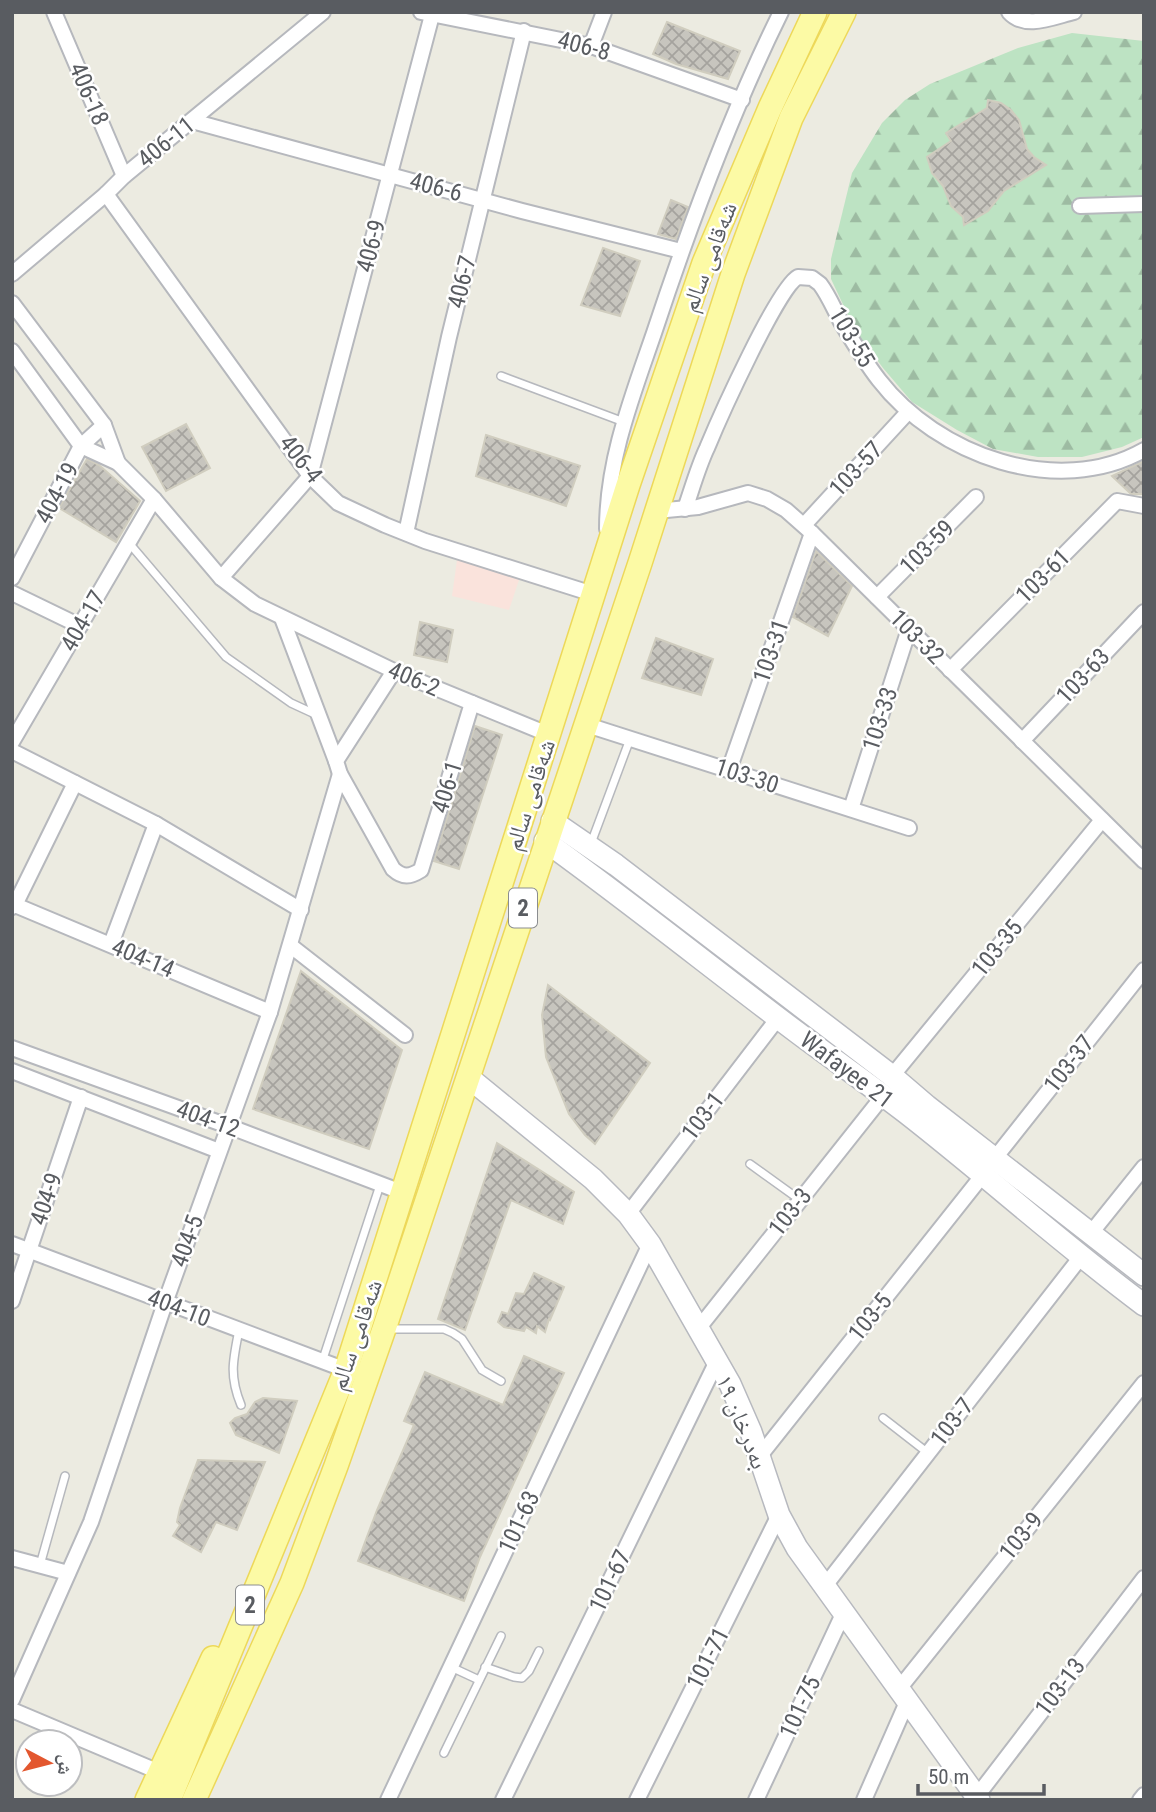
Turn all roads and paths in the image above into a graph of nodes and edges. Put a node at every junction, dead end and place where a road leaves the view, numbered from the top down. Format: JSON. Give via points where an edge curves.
{"nodes":[{"id":1,"x":54,"y":12,"type":"edge"},
{"id":2,"x":323,"y":12,"type":"edge"},
{"id":3,"x":604,"y":12,"type":"edge"},
{"id":4,"x":781,"y":12,"type":"edge"},
{"id":5,"x":815,"y":12,"type":"edge"},
{"id":6,"x":844,"y":12,"type":"edge"},
{"id":7,"x":1009,"y":12,"type":"edge"},
{"id":8,"x":1074,"y":12,"type":"edge"},
{"id":9,"x":426,"y":14,"type":"edge"},
{"id":10,"x":524,"y":31,"type":"junction"},
{"id":11,"x":591,"y":46,"type":"junction"},
{"id":12,"x":742,"y":100,"type":"junction"},
{"id":13,"x":192,"y":121,"type":"junction"},
{"id":14,"x":390,"y":174,"type":"junction"},
{"id":15,"x":124,"y":176,"type":"junction"},
{"id":16,"x":106,"y":194,"type":"junction"},
{"id":17,"x":482,"y":199,"type":"junction"},
{"id":18,"x":1144,"y":204,"type":"edge"},
{"id":19,"x":1080,"y":206,"type":"dead end"},
{"id":20,"x":681,"y":251,"type":"junction"},
{"id":21,"x":13,"y":272,"type":"edge"},
{"id":22,"x":12,"y":303,"type":"edge"},
{"id":23,"x":12,"y":351,"type":"edge"},
{"id":24,"x":501,"y":376,"type":"dead end"},
{"id":25,"x":908,"y":412,"type":"junction"},
{"id":26,"x":624,"y":422,"type":"junction"},
{"id":27,"x":104,"y":425,"type":"junction"},
{"id":28,"x":81,"y":446,"type":"junction"},
{"id":29,"x":1144,"y":450,"type":"edge"},
{"id":30,"x":118,"y":463,"type":"junction"},
{"id":31,"x":310,"y":477,"type":"junction"},
{"id":32,"x":976,"y":497,"type":"dead end"},
{"id":33,"x":153,"y":499,"type":"junction"},
{"id":34,"x":622,"y":503,"type":"junction"},
{"id":35,"x":1144,"y":506,"type":"edge"},
{"id":36,"x":685,"y":509,"type":"junction"},
{"id":37,"x":656,"y":511,"type":"junction"},
{"id":38,"x":808,"y":529,"type":"junction"},
{"id":39,"x":406,"y":533,"type":"junction"},
{"id":40,"x":128,"y":543,"type":"junction"},
{"id":41,"x":608,"y":547,"type":"junction"},
{"id":42,"x":640,"y":563,"type":"junction"},
{"id":43,"x":12,"y":578,"type":"edge"},
{"id":44,"x":221,"y":578,"type":"junction"},
{"id":45,"x":12,"y":593,"type":"edge"},
{"id":46,"x":593,"y":594,"type":"junction"},
{"id":47,"x":877,"y":597,"type":"junction"},
{"id":48,"x":1144,"y":612,"type":"edge"},
{"id":49,"x":282,"y":618,"type":"junction"},
{"id":50,"x":80,"y":626,"type":"junction"},
{"id":51,"x":909,"y":629,"type":"junction"},
{"id":52,"x":950,"y":670,"type":"junction"},
{"id":53,"x":394,"y":671,"type":"junction"},
{"id":54,"x":472,"y":703,"type":"junction"},
{"id":55,"x":318,"y":716,"type":"junction"},
{"id":56,"x":584,"y":724,"type":"junction"},
{"id":57,"x":550,"y":735,"type":"junction"},
{"id":58,"x":630,"y":739,"type":"junction"},
{"id":59,"x":1021,"y":741,"type":"junction"},
{"id":60,"x":12,"y":742,"type":"edge"},
{"id":61,"x":12,"y":751,"type":"edge"},
{"id":62,"x":338,"y":767,"type":"junction"},
{"id":63,"x":729,"y":770,"type":"junction"},
{"id":64,"x":75,"y":783,"type":"junction"},
{"id":65,"x":851,"y":809,"type":"junction"},
{"id":66,"x":1102,"y":820,"type":"junction"},
{"id":67,"x":156,"y":824,"type":"junction"},
{"id":68,"x":909,"y":828,"type":"dead end"},
{"id":69,"x":548,"y":831,"type":"junction"},
{"id":70,"x":590,"y":847,"type":"junction"},
{"id":71,"x":1144,"y":861,"type":"edge"},
{"id":72,"x":14,"y":906,"type":"edge"},
{"id":73,"x":301,"y":909,"type":"junction"},
{"id":74,"x":111,"y":944,"type":"junction"},
{"id":75,"x":290,"y":946,"type":"junction"},
{"id":76,"x":1144,"y":970,"type":"edge"},
{"id":77,"x":270,"y":1012,"type":"junction"},
{"id":78,"x":778,"y":1018,"type":"junction"},
{"id":79,"x":405,"y":1035,"type":"dead end"},
{"id":80,"x":12,"y":1048,"type":"edge"},
{"id":81,"x":12,"y":1071,"type":"edge"},
{"id":82,"x":892,"y":1076,"type":"junction"},
{"id":83,"x":468,"y":1077,"type":"junction"},
{"id":84,"x":883,"y":1096,"type":"junction"},
{"id":85,"x":81,"y":1097,"type":"junction"},
{"id":86,"x":228,"y":1126,"type":"junction"},
{"id":87,"x":219,"y":1151,"type":"junction"},
{"id":88,"x":995,"y":1157,"type":"junction"},
{"id":89,"x":750,"y":1164,"type":"dead end"},
{"id":90,"x":1144,"y":1167,"type":"edge"},
{"id":91,"x":982,"y":1177,"type":"junction"},
{"id":92,"x":380,"y":1184,"type":"junction"},
{"id":93,"x":404,"y":1193,"type":"junction"},
{"id":94,"x":800,"y":1200,"type":"junction"},
{"id":95,"x":628,"y":1214,"type":"junction"},
{"id":96,"x":1091,"y":1233,"type":"junction"},
{"id":97,"x":12,"y":1244,"type":"edge"},
{"id":98,"x":650,"y":1244,"type":"junction"},
{"id":99,"x":29,"y":1250,"type":"junction"},
{"id":100,"x":1080,"y":1258,"type":"junction"},
{"id":101,"x":1144,"y":1275,"type":"edge"},
{"id":102,"x":12,"y":1301,"type":"edge"},
{"id":103,"x":165,"y":1303,"type":"junction"},
{"id":104,"x":1144,"y":1305,"type":"edge"},
{"id":105,"x":384,"y":1329,"type":"junction"},
{"id":106,"x":698,"y":1329,"type":"junction"},
{"id":107,"x":239,"y":1331,"type":"junction"},
{"id":108,"x":717,"y":1361,"type":"junction"},
{"id":109,"x":322,"y":1362,"type":"junction"},
{"id":110,"x":346,"y":1370,"type":"junction"},
{"id":111,"x":501,"y":1381,"type":"dead end"},
{"id":112,"x":1144,"y":1382,"type":"edge"},
{"id":113,"x":241,"y":1405,"type":"dead end"},
{"id":114,"x":883,"y":1418,"type":"dead end"},
{"id":115,"x":928,"y":1453,"type":"junction"},
{"id":116,"x":758,"y":1457,"type":"junction"},
{"id":117,"x":65,"y":1476,"type":"dead end"},
{"id":118,"x":779,"y":1515,"type":"junction"},
{"id":119,"x":12,"y":1558,"type":"edge"},
{"id":120,"x":40,"y":1565,"type":"junction"},
{"id":121,"x":68,"y":1573,"type":"junction"},
{"id":122,"x":1144,"y":1578,"type":"edge"},
{"id":123,"x":292,"y":1583,"type":"junction"},
{"id":124,"x":258,"y":1584,"type":"junction"},
{"id":125,"x":824,"y":1587,"type":"junction"},
{"id":126,"x":844,"y":1614,"type":"junction"},
{"id":127,"x":500,"y":1636,"type":"dead end"},
{"id":128,"x":539,"y":1651,"type":"dead end"},
{"id":129,"x":450,"y":1667,"type":"junction"},
{"id":130,"x":485,"y":1667,"type":"junction"},
{"id":131,"x":479,"y":1680,"type":"junction"},
{"id":132,"x":903,"y":1696,"type":"junction"},
{"id":133,"x":12,"y":1700,"type":"edge"},
{"id":134,"x":12,"y":1710,"type":"edge"},
{"id":135,"x":444,"y":1753,"type":"dead end"},
{"id":136,"x":159,"y":1772,"type":"junction"},
{"id":137,"x":1144,"y":1795,"type":"edge"},
{"id":138,"x":978,"y":1798,"type":"edge"},
{"id":139,"x":146,"y":1800,"type":"edge"},
{"id":140,"x":169,"y":1800,"type":"edge"},
{"id":141,"x":194,"y":1800,"type":"edge"},
{"id":142,"x":211,"y":1800,"type":"edge"},
{"id":143,"x":388,"y":1800,"type":"edge"},
{"id":144,"x":503,"y":1800,"type":"edge"},
{"id":145,"x":636,"y":1800,"type":"edge"},
{"id":146,"x":756,"y":1800,"type":"edge"},
{"id":147,"x":864,"y":1800,"type":"edge"},
{"id":148,"x":1140,"y":1800,"type":"edge"}],
"edges":[{"from":1,"to":15,"type":"street","name":"406-18"},
{"from":2,"to":13,"type":"street","name":"406-11"},
{"from":3,"to":11,"type":"street"},
{"from":4,"to":12,"type":"street"},
{"from":5,"to":34,"type":"main road","name":"شەقامی سالم","number":"2","via":[[704,263]]},
{"from":6,"to":37,"type":"main road","name":"شەقامی سالم","number":"2","via":[[786,131],[733,274]]},
{"from":7,"to":8,"type":"street","via":[[1028,22]]},
{"from":9,"to":10,"type":"street","name":"406-8"},
{"from":9,"to":14,"type":"street","name":"406-9"},
{"from":10,"to":11,"type":"street","name":"406-8"},
{"from":10,"to":17,"type":"street","name":"406-7"},
{"from":11,"to":12,"type":"street","name":"406-8"},
{"from":12,"to":20,"type":"street"},
{"from":13,"to":14,"type":"street","name":"406-6"},
{"from":13,"to":15,"type":"street","name":"406-11"},
{"from":14,"to":17,"type":"street","name":"406-6"},
{"from":14,"to":31,"type":"street","name":"406-9"},
{"from":15,"to":16,"type":"street","name":"406-11"},
{"from":16,"to":21,"type":"street","name":"406-11"},
{"from":16,"to":31,"type":"street","name":"406-4"},
{"from":17,"to":20,"type":"street","name":"406-6"},
{"from":17,"to":39,"type":"street","name":"406-7"},
{"from":18,"to":19,"type":"street"},
{"from":20,"to":26,"type":"street"},
{"from":22,"to":27,"type":"street"},
{"from":23,"to":28,"type":"street"},
{"from":24,"to":26,"type":"lane"},
{"from":25,"to":29,"type":"street","name":"103-55","via":[[962,447],[1003,463],[1087,468]]},
{"from":25,"to":36,"type":"street","name":"103-55","via":[[858,351],[820,284],[798,277],[788,284],[763,330],[706,449]]},
{"from":25,"to":38,"type":"street","name":"103-57"},
{"from":26,"to":41,"type":"street","via":[[610,484]]},
{"from":27,"to":28,"type":"street"},
{"from":27,"to":30,"type":"street"},
{"from":28,"to":30,"type":"street"},
{"from":28,"to":43,"type":"street","name":"404-19"},
{"from":30,"to":33,"type":"street","name":"406-2"},
{"from":31,"to":39,"type":"street","name":"406-4","via":[[338,503]]},
{"from":31,"to":44,"type":"street"},
{"from":32,"to":47,"type":"street","name":"103-59"},
{"from":33,"to":40,"type":"street","name":"404-17"},
{"from":33,"to":44,"type":"street","name":"406-2"},
{"from":34,"to":37,"type":"main road","via":[[634,512]]},
{"from":34,"to":41,"type":"main road","name":"شەقامی سالم","number":"2"},
{"from":35,"to":52,"type":"street","name":"103-61","via":[[1117,501]]},
{"from":36,"to":37,"type":"street","name":"103-32"},
{"from":36,"to":38,"type":"street","name":"103-32","via":[[748,493],[767,499]]},
{"from":37,"to":42,"type":"main road","name":"شەقامی سالم","number":"2"},
{"from":38,"to":47,"type":"street","name":"103-32"},
{"from":38,"to":63,"type":"street","name":"103-31"},
{"from":39,"to":46,"type":"street","name":"406-4"},
{"from":40,"to":50,"type":"street","name":"404-17"},
{"from":40,"to":55,"type":"lane","via":[[226,657],[291,703]]},
{"from":41,"to":42,"type":"main road","via":[[627,549]]},
{"from":41,"to":46,"type":"main road","name":"شەقامی سالم","number":"2"},
{"from":42,"to":56,"type":"main road","name":"شەقامی سالم","number":"2"},
{"from":44,"to":49,"type":"street","name":"406-2"},
{"from":45,"to":50,"type":"street"},
{"from":46,"to":57,"type":"main road","name":"شەقامی سالم","number":"2"},
{"from":47,"to":51,"type":"street","name":"103-32"},
{"from":48,"to":59,"type":"street","name":"103-63"},
{"from":49,"to":53,"type":"street","name":"406-2"},
{"from":49,"to":55,"type":"street"},
{"from":50,"to":60,"type":"street","name":"404-17"},
{"from":51,"to":52,"type":"street","name":"103-32"},
{"from":51,"to":65,"type":"street","name":"103-33"},
{"from":52,"to":59,"type":"street","name":"103-32"},
{"from":53,"to":54,"type":"street","name":"406-2"},
{"from":53,"to":62,"type":"street","name":"404-5"},
{"from":54,"to":57,"type":"street","name":"406-2"},
{"from":54,"to":62,"type":"street","name":"406-1","via":[[421,870],[407,876],[393,869]]},
{"from":55,"to":62,"type":"street"},
{"from":56,"to":58,"type":"street","name":"103-30"},
{"from":56,"to":69,"type":"main road","name":"شەقامی سالم","number":"2"},
{"from":57,"to":93,"type":"main road","name":"شەقامی سالم","number":"2"},
{"from":58,"to":63,"type":"street","name":"103-30"},
{"from":58,"to":70,"type":"lane"},
{"from":59,"to":66,"type":"street","name":"103-32"},
{"from":61,"to":64,"type":"street"},
{"from":62,"to":73,"type":"street","name":"404-5"},
{"from":63,"to":65,"type":"street","name":"103-30"},
{"from":64,"to":67,"type":"street"},
{"from":64,"to":72,"type":"street"},
{"from":65,"to":68,"type":"street","name":"103-30"},
{"from":66,"to":71,"type":"street","name":"103-32"},
{"from":66,"to":82,"type":"street","name":"103-35"},
{"from":67,"to":73,"type":"street"},
{"from":67,"to":74,"type":"street"},
{"from":69,"to":70,"type":"street","name":"Wafayee 21"},
{"from":69,"to":78,"type":"street","name":"Wafayee 21"},
{"from":69,"to":83,"type":"main road","name":"شەقامی سالم","number":"2"},
{"from":70,"to":82,"type":"street","name":"Wafayee 21"},
{"from":72,"to":74,"type":"street","name":"404-14"},
{"from":73,"to":75,"type":"street","name":"404-5"},
{"from":74,"to":77,"type":"street","name":"404-14"},
{"from":75,"to":77,"type":"street","name":"404-5"},
{"from":75,"to":79,"type":"street"},
{"from":76,"to":88,"type":"street","name":"103-37"},
{"from":77,"to":86,"type":"street","name":"404-5"},
{"from":78,"to":84,"type":"street","name":"Wafayee 21"},
{"from":78,"to":95,"type":"street","name":"103-1"},
{"from":80,"to":86,"type":"street","name":"404-12"},
{"from":81,"to":85,"type":"street"},
{"from":82,"to":88,"type":"street","name":"Wafayee 21"},
{"from":83,"to":95,"type":"street","name":"بەدرخان ١٩","via":[[573,1162]]},
{"from":83,"to":105,"type":"main road","name":"شەقامی سالم","number":"2"},
{"from":84,"to":91,"type":"street","name":"Wafayee 21"},
{"from":84,"to":94,"type":"street","name":"103-3"},
{"from":85,"to":87,"type":"street"},
{"from":85,"to":99,"type":"street","name":"404-9"},
{"from":86,"to":87,"type":"street","name":"404-5"},
{"from":86,"to":92,"type":"street","name":"404-12"},
{"from":87,"to":103,"type":"street","name":"404-5"},
{"from":88,"to":96,"type":"street","name":"Wafayee 21"},
{"from":89,"to":94,"type":"lane"},
{"from":90,"to":96,"type":"street"},
{"from":91,"to":100,"type":"street","name":"Wafayee 21"},
{"from":91,"to":116,"type":"street","name":"103-5"},
{"from":92,"to":93,"type":"street","name":"404-12"},
{"from":92,"to":109,"type":"lane"},
{"from":93,"to":110,"type":"main road","name":"شەقامی سالم","number":"2"},
{"from":94,"to":106,"type":"street","name":"103-3"},
{"from":95,"to":98,"type":"street","name":"بەدرخان ١٩"},
{"from":96,"to":101,"type":"street","name":"Wafayee 21"},
{"from":97,"to":99,"type":"street","name":"404-10"},
{"from":98,"to":106,"type":"street","name":"بەدرخان ١٩"},
{"from":98,"to":129,"type":"street","name":"101-63"},
{"from":99,"to":102,"type":"street","name":"404-9"},
{"from":99,"to":103,"type":"street","name":"404-10"},
{"from":100,"to":104,"type":"street","name":"Wafayee 21"},
{"from":100,"to":115,"type":"street","name":"103-7"},
{"from":103,"to":107,"type":"street","name":"404-10"},
{"from":103,"to":121,"type":"street","name":"404-5","via":[[91,1522]]},
{"from":105,"to":111,"type":"lane","via":[[453,1333],[482,1370]]},
{"from":105,"to":123,"type":"main road","name":"شەقامی سالم","number":"2"},
{"from":106,"to":108,"type":"street","name":"بەدرخان ١٩"},
{"from":107,"to":109,"type":"street","name":"404-10"},
{"from":107,"to":113,"type":"lane","via":[[231,1369]]},
{"from":108,"to":116,"type":"street","name":"بەدرخان ١٩","via":[[741,1408]]},
{"from":108,"to":144,"type":"street","name":"101-67"},
{"from":109,"to":110,"type":"street","name":"404-10"},
{"from":110,"to":124,"type":"main road","name":"شەقامی سالم","number":"2"},
{"from":112,"to":132,"type":"street","name":"103-9"},
{"from":114,"to":115,"type":"lane"},
{"from":115,"to":125,"type":"street","name":"103-7"},
{"from":116,"to":118,"type":"street","name":"بەدرخان ١٩"},
{"from":117,"to":120,"type":"lane"},
{"from":118,"to":125,"type":"street","name":"بەدرخان ١٩"},
{"from":118,"to":145,"type":"street","name":"101-71"},
{"from":119,"to":120,"type":"street"},
{"from":120,"to":121,"type":"street"},
{"from":121,"to":133,"type":"street","name":"404-5"},
{"from":122,"to":138,"type":"street","name":"103-13"},
{"from":123,"to":141,"type":"main road","name":"شەقامی سالم","number":"2"},
{"from":123,"to":142,"type":"main road","name":"شەقامی سالم","via":[[257,1695]]},
{"from":124,"to":136,"type":"main road","name":"شەقامی سالم","via":[[220,1643]]},
{"from":124,"to":140,"type":"main road","name":"شەقامی سالم","number":"2"},
{"from":125,"to":126,"type":"street","name":"بەدرخان ١٩"},
{"from":126,"to":132,"type":"street","name":"بەدرخان ١٩"},
{"from":126,"to":146,"type":"street","name":"101-75"},
{"from":127,"to":130,"type":"lane"},
{"from":128,"to":130,"type":"lane","via":[[522,1678]]},
{"from":129,"to":131,"type":"lane"},
{"from":129,"to":143,"type":"street","name":"101-63"},
{"from":130,"to":131,"type":"lane"},
{"from":131,"to":135,"type":"lane"},
{"from":132,"to":138,"type":"street","name":"بەدرخان ١٩"},
{"from":132,"to":147,"type":"street","name":"103-9"},
{"from":134,"to":136,"type":"street"},
{"from":136,"to":139,"type":"main road","name":"شەقامی سالم"},
{"from":137,"to":148,"type":"street"}]}
